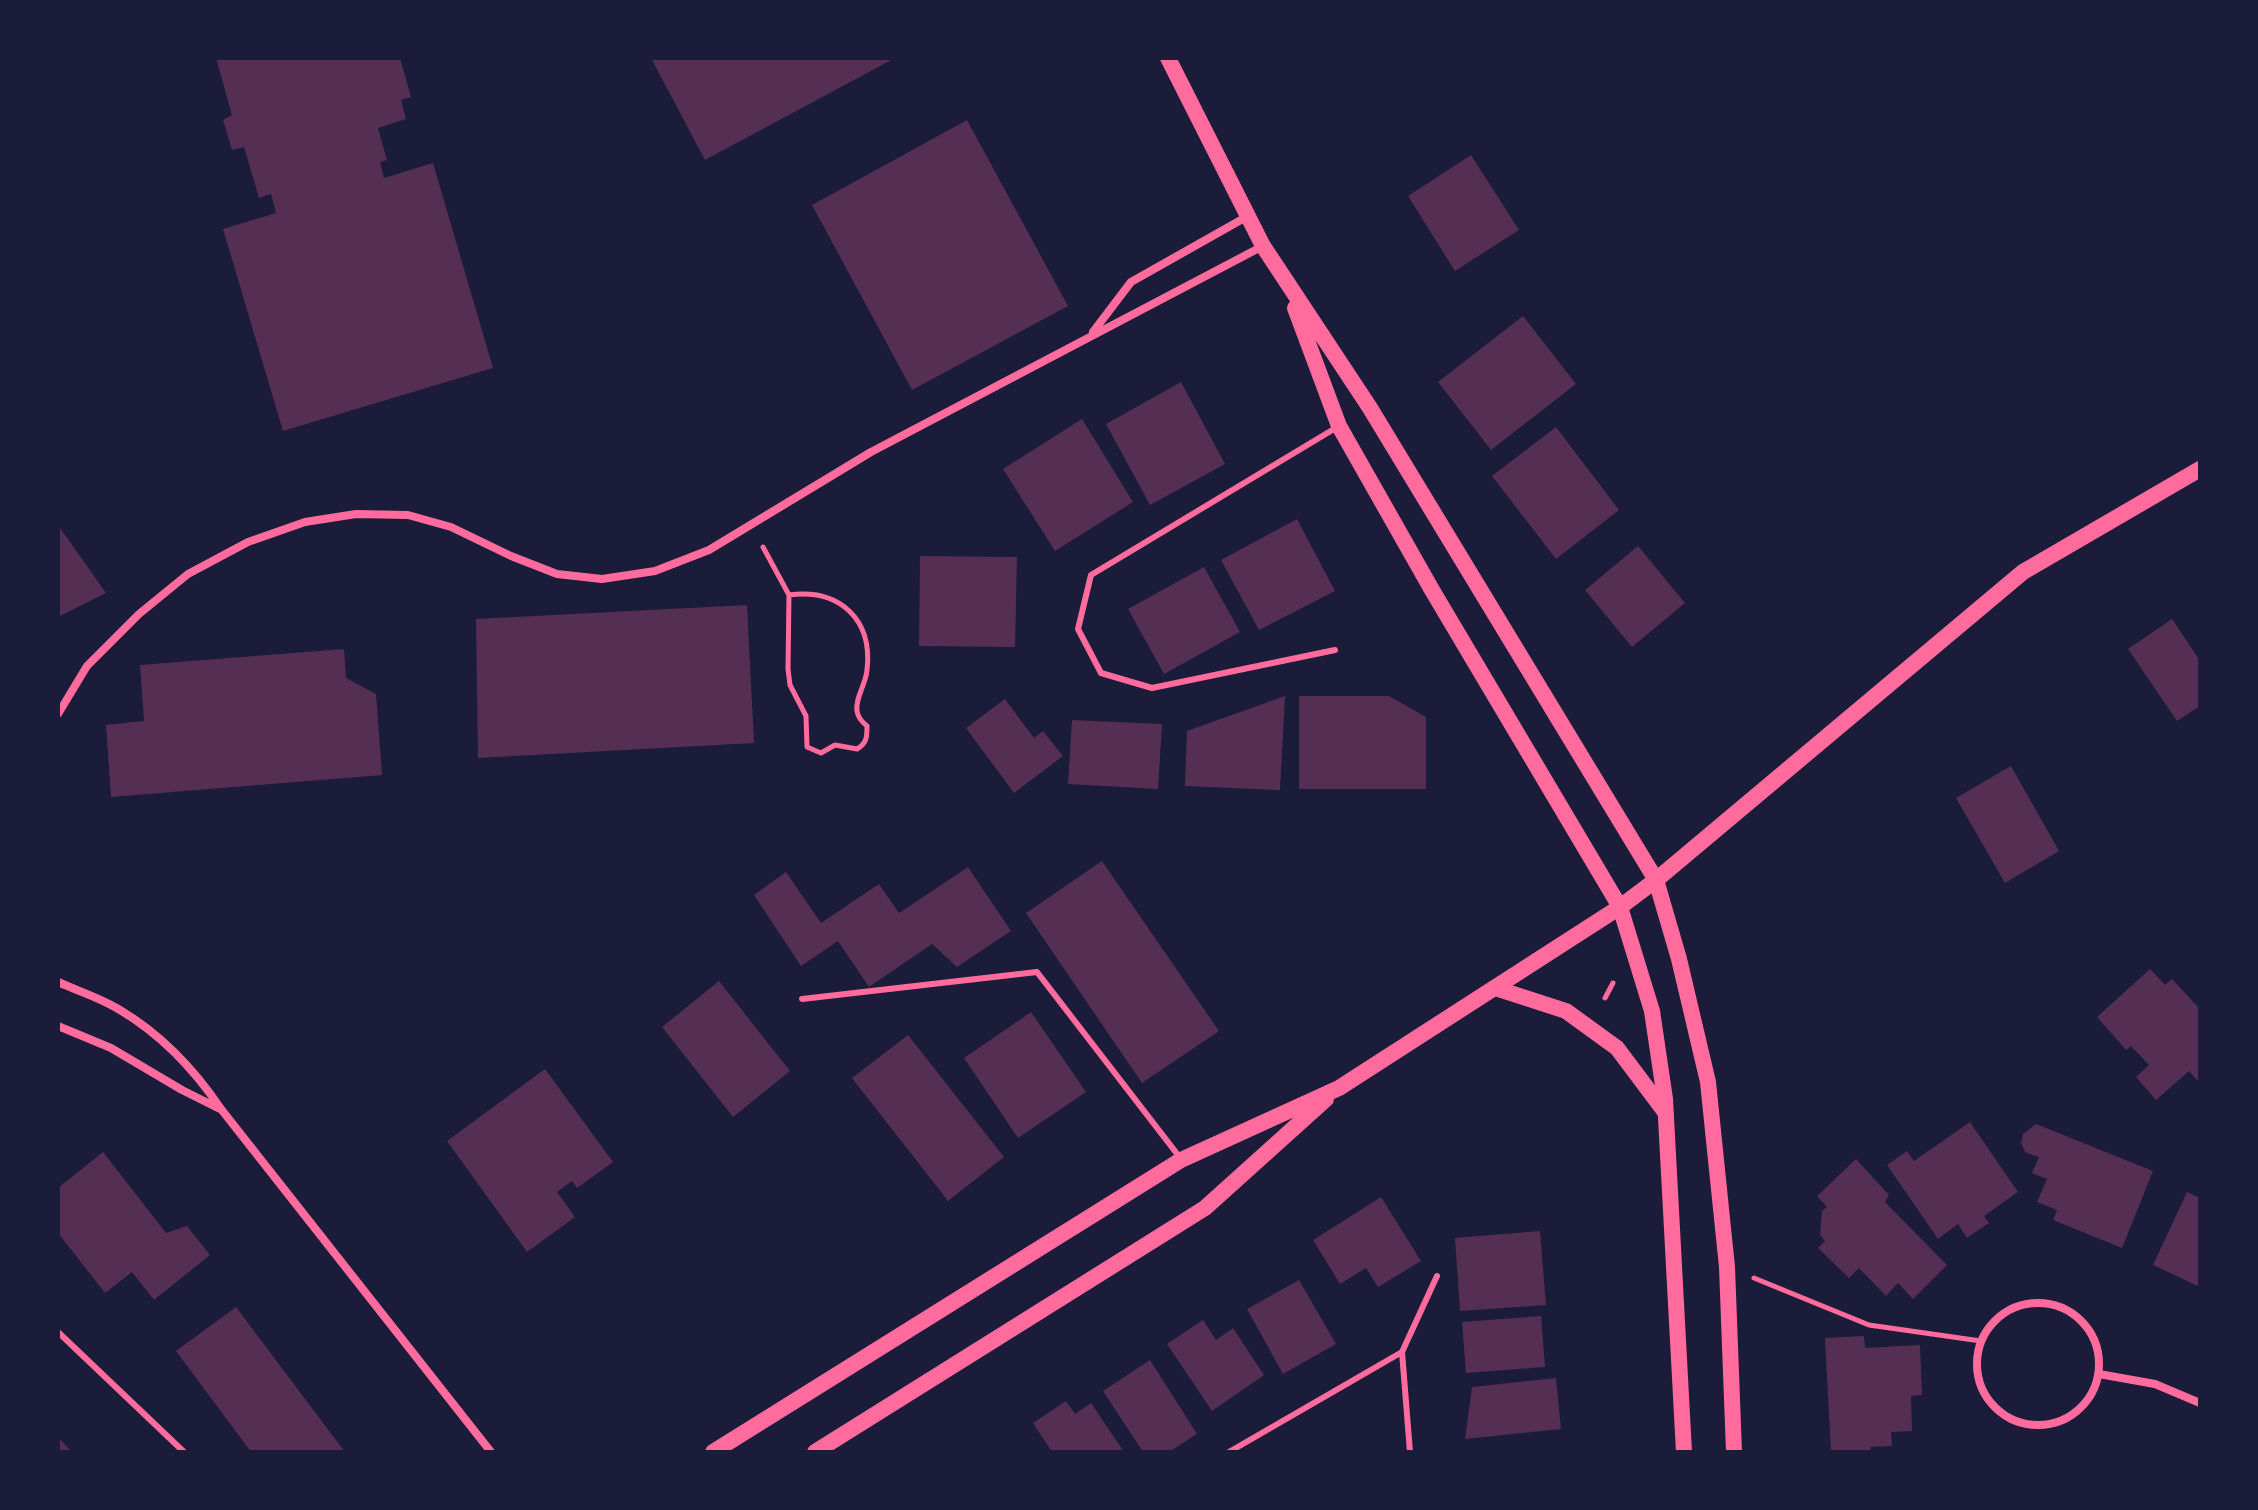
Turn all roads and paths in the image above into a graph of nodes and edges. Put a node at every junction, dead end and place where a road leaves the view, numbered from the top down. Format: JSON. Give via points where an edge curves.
{"nodes":[{"id":1,"x":1168,"y":58,"type":"edge"},
{"id":2,"x":1248,"y":216,"type":"junction"},
{"id":3,"x":1263,"y":246,"type":"junction"},
{"id":4,"x":1285,"y":280,"type":"junction"},
{"id":5,"x":1090,"y":336,"type":"junction"},
{"id":6,"x":1339,"y":426,"type":"junction"},
{"id":7,"x":2200,"y":469,"type":"edge"},
{"id":8,"x":751,"y":525,"type":"junction"},
{"id":9,"x":789,"y":595,"type":"junction"},
{"id":10,"x":1335,"y":650,"type":"dead end"},
{"id":11,"x":58,"y":714,"type":"edge"},
{"id":12,"x":1656,"y":880,"type":"junction"},
{"id":13,"x":1620,"y":907,"type":"junction"},
{"id":14,"x":1606,"y":975,"type":"dead end"},
{"id":15,"x":58,"y":982,"type":"edge"},
{"id":16,"x":1495,"y":988,"type":"junction"},
{"id":17,"x":1605,"y":998,"type":"dead end"},
{"id":18,"x":802,"y":999,"type":"dead end"},
{"id":19,"x":58,"y":1026,"type":"edge"},
{"id":20,"x":1339,"y":1088,"type":"junction"},
{"id":21,"x":221,"y":1109,"type":"junction"},
{"id":22,"x":1666,"y":1114,"type":"junction"},
{"id":23,"x":1181,"y":1160,"type":"junction"},
{"id":24,"x":1727,"y":1267,"type":"junction"},
{"id":25,"x":1437,"y":1276,"type":"dead end"},
{"id":26,"x":58,"y":1332,"type":"edge"},
{"id":27,"x":1981,"y":1341,"type":"junction"},
{"id":28,"x":1402,"y":1352,"type":"junction"},
{"id":29,"x":2099,"y":1374,"type":"junction"},
{"id":30,"x":2200,"y":1403,"type":"edge"},
{"id":31,"x":184,"y":1452,"type":"edge"},
{"id":32,"x":491,"y":1452,"type":"edge"},
{"id":33,"x":713,"y":1452,"type":"edge"},
{"id":34,"x":815,"y":1452,"type":"edge"},
{"id":35,"x":1229,"y":1452,"type":"edge"},
{"id":36,"x":1410,"y":1452,"type":"edge"},
{"id":37,"x":1684,"y":1452,"type":"edge"},
{"id":38,"x":1734,"y":1452,"type":"edge"}],
"edges":[{"from":1,"to":2,"type":"main road"},
{"from":2,"to":3,"type":"main road"},
{"from":2,"to":5,"type":"street","via":[[1131,282]]},
{"from":3,"to":4,"type":"main road"},
{"from":3,"to":5,"type":"street"},
{"from":4,"to":6,"type":"main road"},
{"from":4,"to":12,"type":"main road","via":[[1370,408]]},
{"from":5,"to":8,"type":"street","via":[[871,452]]},
{"from":6,"to":10,"type":"lane","via":[[1091,575],[1078,629],[1101,673],[1152,688]]},
{"from":6,"to":13,"type":"main road"},
{"from":7,"to":12,"type":"main road","via":[[2023,572]]},
{"from":8,"to":9,"type":"path"},
{"from":8,"to":11,"type":"street","via":[[709,550],[655,571],[602,579],[557,574],[451,527],[408,515],[356,514],[305,522],[248,542],[188,574],[87,666]]},
{"from":9,"to":9,"type":"path","via":[[788,669],[806,716],[807,747],[821,753],[835,745],[857,749],[867,737],[867,726],[856,709],[868,668],[863,626],[835,600]]},
{"from":12,"to":13,"type":"main road"},
{"from":12,"to":24,"type":"main road","via":[[1708,1082]]},
{"from":13,"to":16,"type":"main road"},
{"from":13,"to":22,"type":"main road","via":[[1652,1011]]},
{"from":14,"to":17,"type":"path","via":[[1610,986]]},
{"from":15,"to":21,"type":"street","via":[[119,1009],[161,1039]]},
{"from":16,"to":20,"type":"main road"},
{"from":16,"to":22,"type":"main road","via":[[1566,1011],[1617,1048]]},
{"from":18,"to":23,"type":"lane","via":[[1037,972]]},
{"from":19,"to":21,"type":"street","via":[[111,1048]]},
{"from":20,"to":23,"type":"main road"},
{"from":20,"to":34,"type":"main road","via":[[1205,1208]]},
{"from":21,"to":32,"type":"street"},
{"from":22,"to":37,"type":"main road"},
{"from":23,"to":33,"type":"main road"},
{"from":24,"to":27,"type":"path","via":[[1869,1325]]},
{"from":24,"to":38,"type":"main road"},
{"from":25,"to":28,"type":"lane"},
{"from":26,"to":31,"type":"lane"},
{"from":27,"to":29,"type":"street","via":[[1994,1320],[2016,1306],[2042,1302],[2066,1309],[2086,1325],[2098,1348]]},
{"from":27,"to":29,"type":"street","via":[[1976,1367],[1982,1392],[1998,1412],[2021,1424],[2047,1425],[2071,1416],[2090,1398]]},
{"from":28,"to":35,"type":"lane"},
{"from":28,"to":36,"type":"lane"},
{"from":29,"to":30,"type":"street","via":[[2155,1384]]}]}
